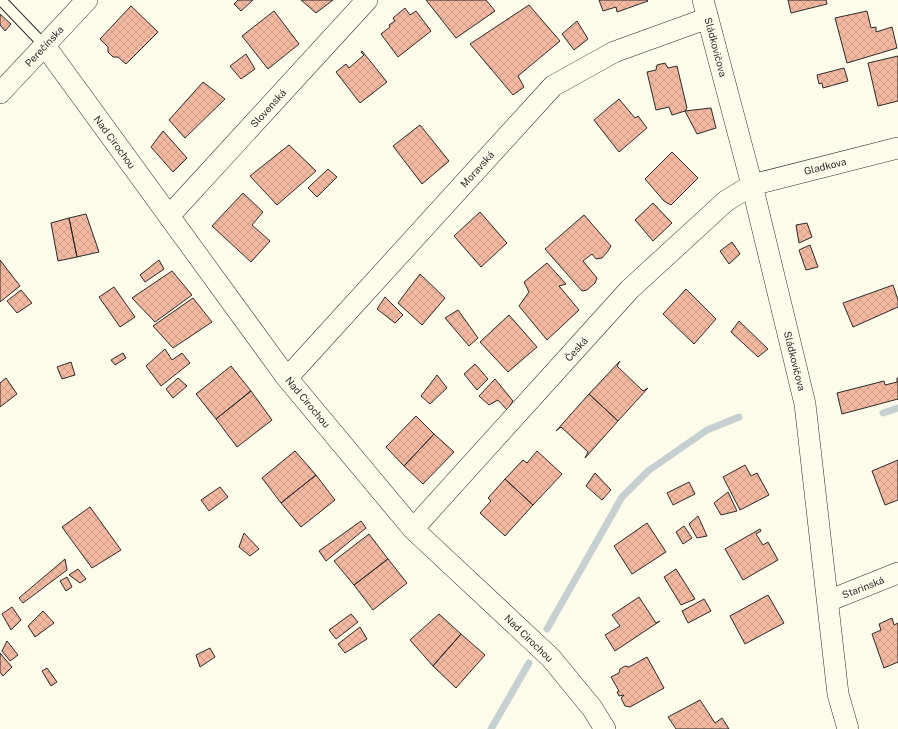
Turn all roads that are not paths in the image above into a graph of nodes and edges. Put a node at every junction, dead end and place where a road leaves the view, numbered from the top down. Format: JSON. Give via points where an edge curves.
{"nodes":[{"id":1,"x":0,"y":0,"type":"edge"},
{"id":2,"x":87,"y":0,"type":"edge"},
{"id":3,"x":367,"y":0,"type":"edge"},
{"id":4,"x":706,"y":9,"type":"edge"},
{"id":5,"x":45,"y":46,"type":"junction"},
{"id":6,"x":0,"y":93,"type":"edge"},
{"id":7,"x":898,"y":148,"type":"edge"},
{"id":8,"x":752,"y":185,"type":"junction"},
{"id":9,"x":169,"y":216,"type":"junction"},
{"id":10,"x":287,"y":378,"type":"junction"},
{"id":11,"x":413,"y":529,"type":"junction"},
{"id":12,"x":898,"y":573,"type":"edge"},
{"id":13,"x":828,"y":601,"type":"junction"},
{"id":14,"x":605,"y":729,"type":"edge"},
{"id":15,"x":848,"y":729,"type":"edge"}],
"edges":[{"from":1,"to":5,"type":"lane"},
{"from":2,"to":5,"type":"street","name":"Perečínska"},
{"from":3,"to":9,"type":"street","name":"Slovenská"},
{"from":4,"to":8,"type":"street","name":"Sládkovičova"},
{"from":4,"to":10,"type":"street","name":"Moravská","via":[[614,52],[553,86]]},
{"from":5,"to":6,"type":"street","name":"Perečínska"},
{"from":5,"to":9,"type":"street","name":"Nad Cirochou"},
{"from":7,"to":8,"type":"street","name":"Gladkova"},
{"from":8,"to":11,"type":"street","name":"Česká","via":[[726,201],[630,289]]},
{"from":8,"to":13,"type":"street","name":"Sládkovičova","via":[[805,404]]},
{"from":9,"to":10,"type":"street","name":"Nad Cirochou"},
{"from":10,"to":11,"type":"street","name":"Nad Cirochou"},
{"from":11,"to":14,"type":"street","name":"Nad Cirochou","via":[[551,658],[592,708]]},
{"from":12,"to":13,"type":"street","name":"Starinská"},
{"from":13,"to":15,"type":"street","name":"Sládkovičova","via":[[838,694]]}]}
